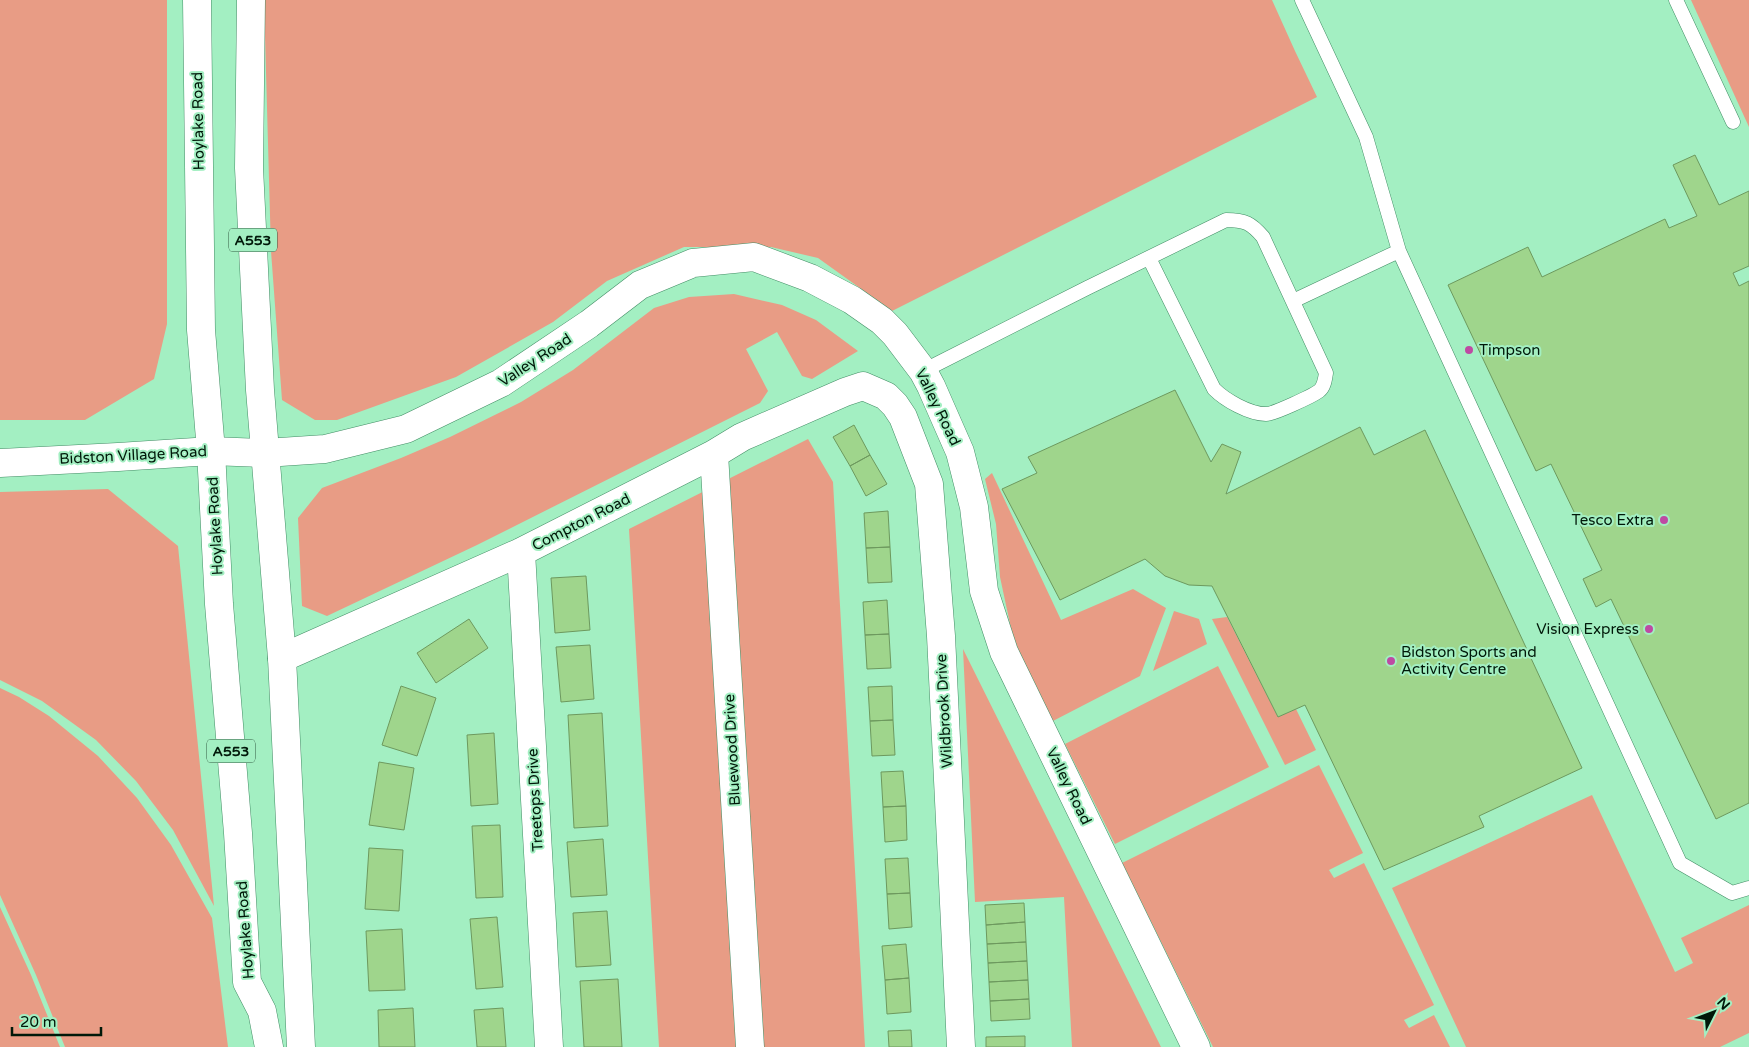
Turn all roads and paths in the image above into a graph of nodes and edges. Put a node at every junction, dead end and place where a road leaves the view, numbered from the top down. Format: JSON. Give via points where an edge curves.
{"nodes":[{"id":1,"x":197,"y":0,"type":"edge"},
{"id":2,"x":251,"y":0,"type":"edge"},
{"id":3,"x":1302,"y":0,"type":"edge"},
{"id":4,"x":1676,"y":0,"type":"edge"},
{"id":5,"x":1733,"y":122,"type":"dead end"},
{"id":6,"x":1400,"y":251,"type":"junction"},
{"id":7,"x":1149,"y":258,"type":"junction"},
{"id":8,"x":1293,"y":301,"type":"junction"},
{"id":9,"x":923,"y":371,"type":"junction"},
{"id":10,"x":877,"y":392,"type":"joint"},
{"id":11,"x":211,"y":451,"type":"junction"},
{"id":12,"x":265,"y":453,"type":"junction"},
{"id":13,"x":714,"y":454,"type":"junction"},
{"id":14,"x":0,"y":463,"type":"edge"},
{"id":15,"x":521,"y":552,"type":"junction"},
{"id":16,"x":282,"y":658,"type":"junction"},
{"id":17,"x":1749,"y":888,"type":"edge"},
{"id":18,"x":269,"y":1047,"type":"edge"},
{"id":19,"x":300,"y":1047,"type":"edge"},
{"id":20,"x":549,"y":1047,"type":"edge"},
{"id":21,"x":750,"y":1047,"type":"edge"},
{"id":22,"x":961,"y":1047,"type":"edge"},
{"id":23,"x":1196,"y":1047,"type":"edge"}],
"edges":[{"from":1,"to":11,"type":"street","name":"Hoylake Road","number":"A553","via":[[202,330]]},
{"from":2,"to":12,"type":"street","number":"A553","via":[[250,168]]},
{"from":3,"to":6,"type":"lane","via":[[1366,137]]},
{"from":4,"to":5,"type":"lane"},
{"from":6,"to":8,"type":"lane"},
{"from":6,"to":17,"type":"lane","via":[[1680,863],[1732,894]]},
{"from":7,"to":8,"type":"lane","via":[[1226,220],[1241,220],[1263,236]]},
{"from":7,"to":8,"type":"lane","via":[[1214,389],[1247,410],[1266,414],[1277,411],[1320,390],[1325,382],[1326,373]]},
{"from":7,"to":9,"type":"lane"},
{"from":9,"to":12,"type":"street","name":"Valley Road","via":[[882,321],[852,300],[810,278],[754,257],[693,263],[640,285],[501,383],[406,429],[324,449]]},
{"from":9,"to":23,"type":"street","name":"Valley Road","via":[[960,452],[974,507],[984,591],[1004,652]]},
{"from":10,"to":13,"type":"street","name":"Compton Road","via":[[863,386],[845,392],[742,437]]},
{"from":10,"to":22,"type":"street","name":"Wildbrook Drive","via":[[890,401],[903,417],[929,484],[941,636]]},
{"from":11,"to":12,"type":"street","name":"Bidston Village Road"},
{"from":11,"to":14,"type":"street","name":"Bidston Village Road"},
{"from":11,"to":18,"type":"street","name":"Hoylake Road","number":"A553","via":[[247,982],[262,1011]]},
{"from":12,"to":16,"type":"street","number":"A553"},
{"from":13,"to":15,"type":"street","name":"Compton Road"},
{"from":13,"to":21,"type":"street","name":"Bluewood Drive"},
{"from":15,"to":16,"type":"street","name":"Compton Road"},
{"from":15,"to":20,"type":"street","name":"Treetops Drive"},
{"from":16,"to":19,"type":"street","number":"A553"}]}
